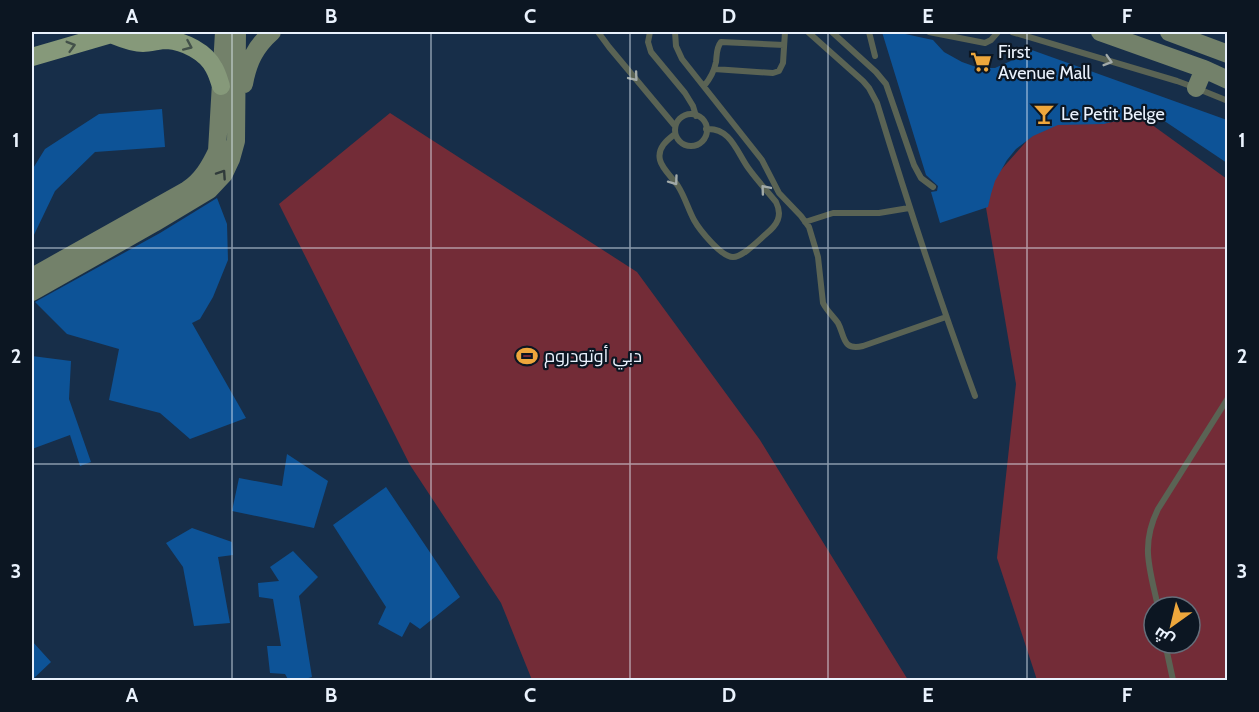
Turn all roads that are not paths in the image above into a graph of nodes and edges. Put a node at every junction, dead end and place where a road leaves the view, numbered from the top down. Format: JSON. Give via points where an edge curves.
{"nodes":[{"id":1,"x":117,"y":32,"type":"edge"},
{"id":2,"x":224,"y":32,"type":"edge"},
{"id":3,"x":237,"y":32,"type":"edge"},
{"id":4,"x":272,"y":32,"type":"edge"},
{"id":5,"x":598,"y":32,"type":"edge"},
{"id":6,"x":650,"y":32,"type":"edge"},
{"id":7,"x":675,"y":32,"type":"edge"},
{"id":8,"x":785,"y":32,"type":"edge"},
{"id":9,"x":808,"y":32,"type":"edge"},
{"id":10,"x":832,"y":32,"type":"edge"},
{"id":11,"x":869,"y":32,"type":"edge"},
{"id":12,"x":929,"y":32,"type":"edge"},
{"id":13,"x":998,"y":32,"type":"edge"},
{"id":14,"x":1012,"y":32,"type":"edge"},
{"id":15,"x":1100,"y":32,"type":"edge"},
{"id":16,"x":1169,"y":32,"type":"edge"},
{"id":17,"x":784,"y":45,"type":"junction"},
{"id":18,"x":1203,"y":52,"type":"junction"},
{"id":19,"x":1227,"y":54,"type":"edge"},
{"id":20,"x":875,"y":56,"type":"dead end"},
{"id":21,"x":32,"y":57,"type":"edge"},
{"id":22,"x":714,"y":69,"type":"junction"},
{"id":23,"x":1227,"y":80,"type":"edge"},
{"id":24,"x":221,"y":86,"type":"junction"},
{"id":25,"x":704,"y":86,"type":"junction"},
{"id":26,"x":1196,"y":88,"type":"junction"},
{"id":27,"x":1227,"y":101,"type":"edge"},
{"id":28,"x":236,"y":102,"type":"junction"},
{"id":29,"x":696,"y":116,"type":"junction"},
{"id":30,"x":675,"y":126,"type":"junction"},
{"id":31,"x":706,"y":129,"type":"junction"},
{"id":32,"x":675,"y":134,"type":"junction"},
{"id":33,"x":933,"y":187,"type":"dead end"},
{"id":34,"x":909,"y":208,"type":"junction"},
{"id":35,"x":805,"y":222,"type":"junction"},
{"id":36,"x":32,"y":277,"type":"edge"},
{"id":37,"x":32,"y":292,"type":"edge"},
{"id":38,"x":946,"y":317,"type":"junction"},
{"id":39,"x":975,"y":396,"type":"dead end"},
{"id":40,"x":1227,"y":398,"type":"edge"},
{"id":41,"x":1155,"y":595,"type":"edge"},
{"id":42,"x":1168,"y":655,"type":"edge"},
{"id":43,"x":1173,"y":681,"type":"edge"}],
"edges":[{"from":21,"to":1,"type":"main road","one_way":true},
{"from":1,"to":24,"type":"main road","one_way":true,"via":[[135,42],[169,40],[189,46],[215,68]]},
{"from":2,"to":24,"type":"street"},
{"from":3,"to":28,"type":"street"},
{"from":4,"to":28,"type":"street","via":[[251,57]]},
{"from":5,"to":30,"type":"lane","one_way":true},
{"from":6,"to":29,"type":"lane","via":[[651,52],[685,93]]},
{"from":7,"to":25,"type":"lane","via":[[679,53]]},
{"from":8,"to":17,"type":"lane"},
{"from":9,"to":34,"type":"lane","via":[[874,95]]},
{"from":10,"to":33,"type":"lane","via":[[886,84],[914,165],[921,178]]},
{"from":11,"to":20,"type":"lane"},
{"from":12,"to":13,"type":"lane","via":[[982,43]]},
{"from":14,"to":26,"type":"lane","one_way":true},
{"from":15,"to":18,"type":"street","via":[[1177,59]]},
{"from":16,"to":18,"type":"street"},
{"from":17,"to":22,"type":"lane","via":[[721,42]]},
{"from":17,"to":22,"type":"lane","via":[[783,66],[776,72]]},
{"from":18,"to":19,"type":"street"},
{"from":18,"to":23,"type":"street"},
{"from":18,"to":26,"type":"street"},
{"from":22,"to":25,"type":"lane"},
{"from":24,"to":36,"type":"street","via":[[217,151],[195,184]]},
{"from":25,"to":35,"type":"lane","via":[[766,165],[779,193]]},
{"from":26,"to":27,"type":"lane"},
{"from":37,"to":28,"type":"street","one_way":true,"via":[[210,190],[231,159],[236,141]]},
{"from":29,"to":30,"type":"lane","via":[[684,116]]},
{"from":29,"to":31,"type":"lane"},
{"from":30,"to":32,"type":"lane"},
{"from":31,"to":32,"type":"lane","via":[[705,137],[695,146],[682,144]]},
{"from":32,"to":31,"type":"lane","one_way":true,"via":[[661,149],[662,166],[676,183],[700,229],[722,253],[736,257],[776,224],[778,206],[726,135],[717,129]]},
{"from":34,"to":35,"type":"lane","via":[[879,213],[833,213]]},
{"from":34,"to":38,"type":"lane"},
{"from":35,"to":38,"type":"lane","via":[[818,257],[823,303],[849,345],[863,346]]},
{"from":38,"to":39,"type":"lane"},
{"from":40,"to":41,"type":"lane","via":[[1152,522],[1147,549]]},
{"from":42,"to":43,"type":"lane"}]}
